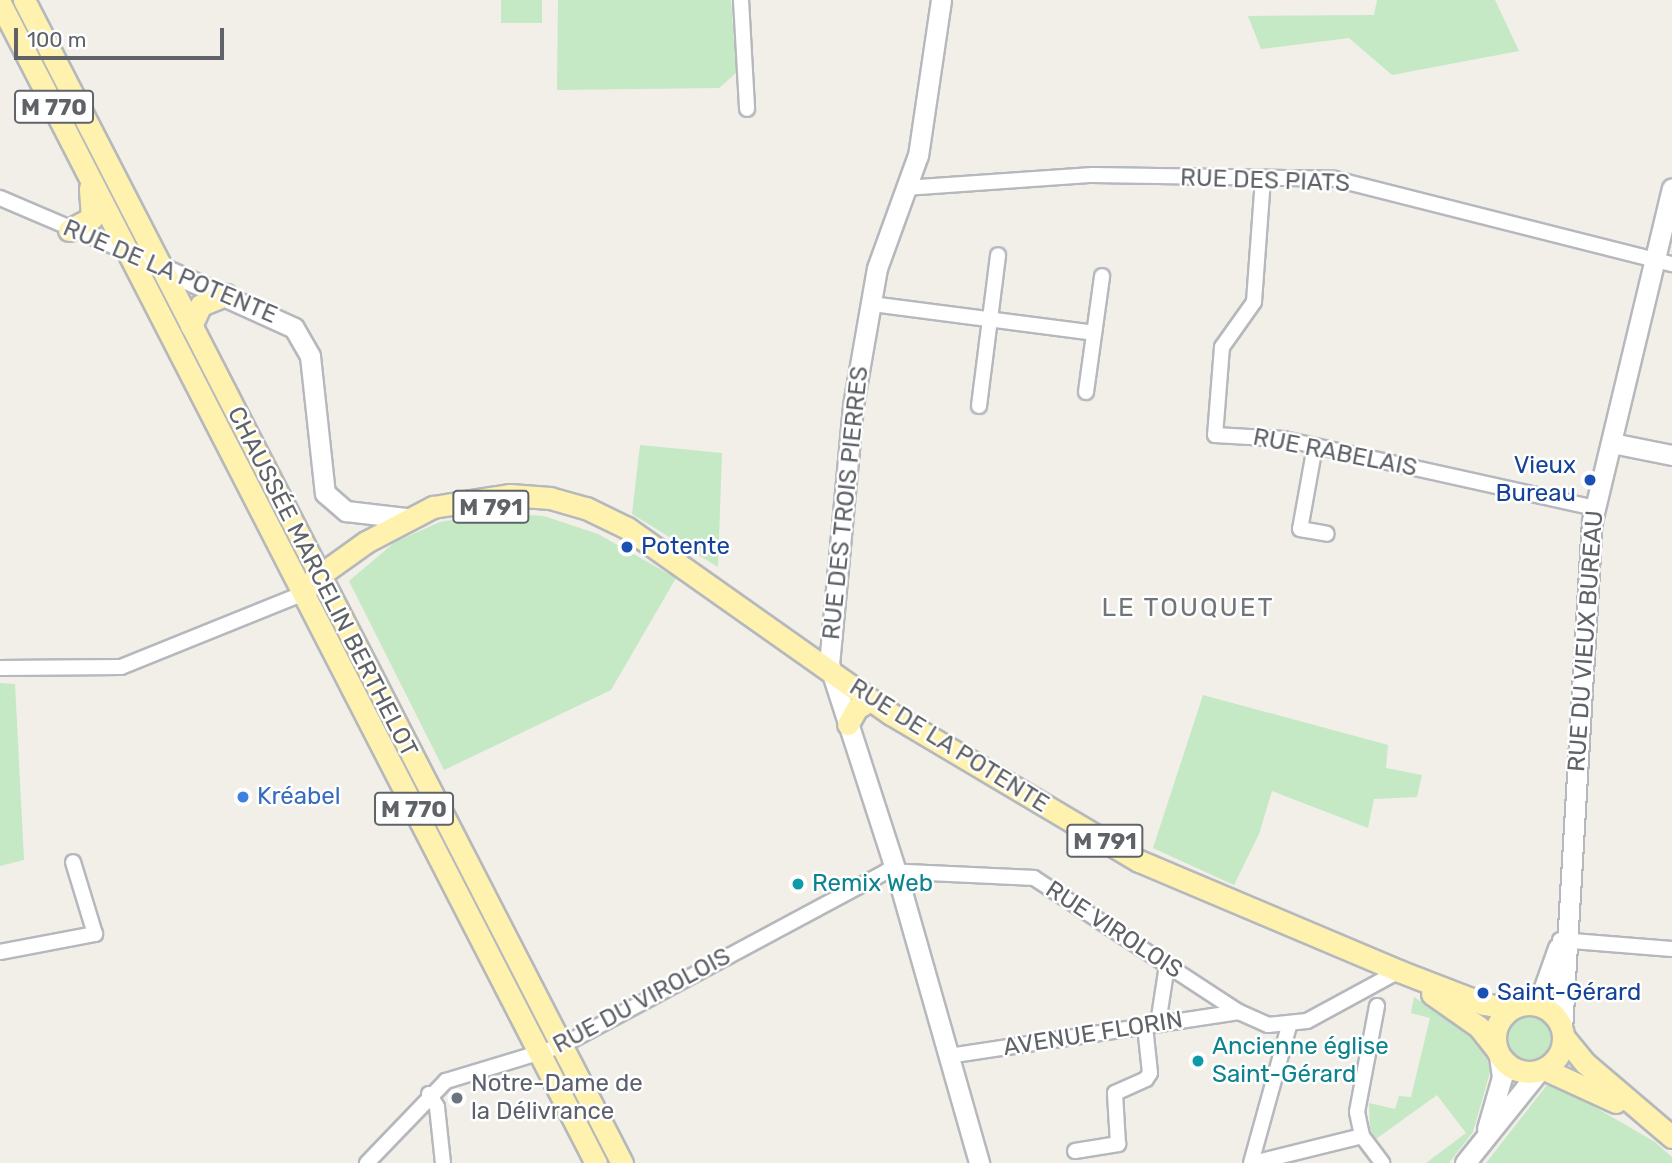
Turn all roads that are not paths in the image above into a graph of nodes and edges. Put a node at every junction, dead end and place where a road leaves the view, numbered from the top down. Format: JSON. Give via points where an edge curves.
{"nodes":[{"id":1,"x":24,"y":0,"type":"edge"},
{"id":2,"x":741,"y":0,"type":"edge"},
{"id":3,"x":941,"y":0,"type":"edge"},
{"id":4,"x":0,"y":3,"type":"edge"},
{"id":5,"x":747,"y":109,"type":"dead end"},
{"id":6,"x":84,"y":166,"type":"junction"},
{"id":7,"x":1264,"y":179,"type":"junction"},
{"id":8,"x":905,"y":188,"type":"junction"},
{"id":9,"x":1671,"y":196,"type":"edge"},
{"id":10,"x":0,"y":198,"type":"edge"},
{"id":11,"x":69,"y":230,"type":"junction"},
{"id":12,"x":129,"y":253,"type":"junction"},
{"id":13,"x":998,"y":255,"type":"dead end"},
{"id":14,"x":1667,"y":258,"type":"edge"},
{"id":15,"x":160,"y":266,"type":"junction"},
{"id":16,"x":1102,"y":275,"type":"dead end"},
{"id":17,"x":226,"y":295,"type":"junction"},
{"id":18,"x":872,"y":304,"type":"junction"},
{"id":19,"x":990,"y":320,"type":"junction"},
{"id":20,"x":191,"y":326,"type":"junction"},
{"id":21,"x":1094,"y":333,"type":"junction"},
{"id":22,"x":1086,"y":392,"type":"dead end"},
{"id":23,"x":979,"y":405,"type":"dead end"},
{"id":24,"x":1612,"y":443,"type":"junction"},
{"id":25,"x":1315,"y":446,"type":"junction"},
{"id":26,"x":1672,"y":455,"type":"edge"},
{"id":27,"x":1594,"y":508,"type":"junction"},
{"id":28,"x":406,"y":518,"type":"junction"},
{"id":29,"x":1327,"y":534,"type":"dead end"},
{"id":30,"x":667,"y":561,"type":"junction"},
{"id":31,"x":315,"y":584,"type":"junction"},
{"id":32,"x":0,"y":668,"type":"edge"},
{"id":33,"x":831,"y":672,"type":"junction"},
{"id":34,"x":871,"y":700,"type":"junction"},
{"id":35,"x":848,"y":724,"type":"junction"},
{"id":36,"x":73,"y":862,"type":"dead end"},
{"id":37,"x":896,"y":871,"type":"junction"},
{"id":38,"x":1563,"y":940,"type":"junction"},
{"id":39,"x":1672,"y":949,"type":"edge"},
{"id":40,"x":0,"y":953,"type":"edge"},
{"id":41,"x":1167,"y":965,"type":"junction"},
{"id":42,"x":1398,"y":971,"type":"junction"},
{"id":43,"x":1377,"y":1006,"type":"dead end"},
{"id":44,"x":1519,"y":1007,"type":"junction"},
{"id":45,"x":1239,"y":1012,"type":"junction"},
{"id":46,"x":1151,"y":1025,"type":"junction"},
{"id":47,"x":1289,"y":1026,"type":"junction"},
{"id":48,"x":1563,"y":1033,"type":"junction"},
{"id":49,"x":561,"y":1046,"type":"junction"},
{"id":50,"x":1498,"y":1053,"type":"junction"},
{"id":51,"x":539,"y":1054,"type":"junction"},
{"id":52,"x":948,"y":1056,"type":"junction"},
{"id":53,"x":1542,"y":1070,"type":"junction"},
{"id":54,"x":429,"y":1094,"type":"junction"},
{"id":55,"x":1640,"y":1114,"type":"junction"},
{"id":56,"x":1362,"y":1136,"type":"junction"},
{"id":57,"x":1672,"y":1137,"type":"edge"},
{"id":58,"x":1481,"y":1142,"type":"junction"},
{"id":59,"x":1075,"y":1151,"type":"dead end"},
{"id":60,"x":367,"y":1163,"type":"edge"},
{"id":61,"x":443,"y":1163,"type":"edge"},
{"id":62,"x":596,"y":1163,"type":"edge"},
{"id":63,"x":622,"y":1163,"type":"edge"},
{"id":64,"x":978,"y":1163,"type":"edge"},
{"id":65,"x":1252,"y":1163,"type":"edge"},
{"id":66,"x":1382,"y":1163,"type":"edge"},
{"id":67,"x":1465,"y":1163,"type":"edge"}],
"edges":[{"from":1,"to":15,"type":"main road","name":"CHAUSSÉE MARCELIN BERTHELOT","number":"M 770"},
{"from":2,"to":5,"type":"street"},
{"from":3,"to":8,"type":"street","name":"RUE DES TROIS PIERRES","via":[[918,155]]},
{"from":4,"to":6,"type":"main road","name":"CHAUSSÉE MARCELIN BERTHELOT","number":"M 770"},
{"from":6,"to":11,"type":"main road","via":[[94,215]]},
{"from":6,"to":12,"type":"main road","name":"CHAUSSÉE MARCELIN BERTHELOT","number":"M 770"},
{"from":7,"to":8,"type":"street","name":"RUE DES PIATS","via":[[1093,175]]},
{"from":7,"to":14,"type":"street","name":"RUE DES PIATS","via":[[1353,183]]},
{"from":7,"to":25,"type":"street","name":"RUE RABELAIS","via":[[1254,302],[1222,347],[1215,435],[1251,435]]},
{"from":8,"to":18,"type":"street","name":"RUE DES TROIS PIERRES","via":[[877,268]]},
{"from":9,"to":14,"type":"street","name":"RUE DU VIEUX BUREAU"},
{"from":10,"to":11,"type":"street","name":"RUE DE LA POTENTE"},
{"from":11,"to":12,"type":"street","name":"RUE DE LA POTENTE"},
{"from":12,"to":15,"type":"street","name":"RUE DE LA POTENTE"},
{"from":12,"to":31,"type":"main road","name":"CHAUSSÉE MARCELIN BERTHELOT","number":"M 770","via":[[226,442]]},
{"from":13,"to":19,"type":"street"},
{"from":14,"to":24,"type":"street","name":"RUE DU VIEUX BUREAU"},
{"from":15,"to":17,"type":"street","name":"RUE DE LA POTENTE"},
{"from":15,"to":20,"type":"main road","name":"CHAUSSÉE MARCELIN BERTHELOT","number":"M 770"},
{"from":16,"to":21,"type":"street"},
{"from":17,"to":20,"type":"main road","via":[[201,305]]},
{"from":17,"to":28,"type":"street","name":"RUE DE LA POTENTE","via":[[287,322],[304,341],[311,363],[321,479],[330,499],[346,511]]},
{"from":18,"to":19,"type":"street"},
{"from":18,"to":33,"type":"street","name":"RUE DES TROIS PIERRES","via":[[847,455]]},
{"from":19,"to":21,"type":"street"},
{"from":19,"to":23,"type":"street"},
{"from":20,"to":31,"type":"main road","name":"CHAUSSÉE MARCELIN BERTHELOT","number":"M 770"},
{"from":21,"to":22,"type":"street"},
{"from":24,"to":26,"type":"street"},
{"from":24,"to":27,"type":"street","name":"RUE DU VIEUX BUREAU"},
{"from":25,"to":27,"type":"street","name":"RUE RABELAIS"},
{"from":25,"to":29,"type":"street","via":[[1300,529]]},
{"from":27,"to":38,"type":"street","name":"RUE DU VIEUX BUREAU"},
{"from":28,"to":30,"type":"main road","name":"RUE DE LA POTENTE","number":"M 791","via":[[464,499],[550,498],[608,517]]},
{"from":28,"to":31,"type":"main road","name":"RUE DE LA POTENTE","number":"M 791"},
{"from":30,"to":31,"type":"main road","name":"RUE DE LA POTENTE","number":"M 791","via":[[581,520],[541,510],[488,507],[454,512],[404,531]]},
{"from":30,"to":33,"type":"main road","name":"RUE DE LA POTENTE","number":"M 791"},
{"from":31,"to":32,"type":"street","via":[[121,667]]},
{"from":31,"to":49,"type":"main road","name":"CHAUSSÉE MARCELIN BERTHELOT","number":"M 770","via":[[405,742]]},
{"from":31,"to":51,"type":"main road","name":"CHAUSSÉE MARCELIN BERTHELOT","number":"M 770"},
{"from":33,"to":34,"type":"main road","name":"RUE DE LA POTENTE","number":"M 791"},
{"from":33,"to":35,"type":"street","name":"RUE DES TROIS PIERRES"},
{"from":34,"to":35,"type":"main road","via":[[857,708]]},
{"from":34,"to":42,"type":"main road","name":"RUE DE LA POTENTE","number":"M 791","via":[[1139,860]]},
{"from":35,"to":37,"type":"street","name":"RUE DES TROIS PIERRES"},
{"from":36,"to":40,"type":"street","via":[[95,934]]},
{"from":37,"to":41,"type":"street","name":"RUE VIROLOIS","via":[[1034,878]]},
{"from":37,"to":49,"type":"street","name":"RUE DU VIROLOIS","via":[[877,876]]},
{"from":37,"to":52,"type":"street","name":"RUE DES TROIS PIERRES"},
{"from":38,"to":39,"type":"street"},
{"from":38,"to":44,"type":"street","name":"RUE DU VIEUX BUREAU","via":[[1544,989]]},
{"from":38,"to":48,"type":"street","name":"RUE DU VIEUX BUREAU"},
{"from":41,"to":45,"type":"street","name":"RUE VIROLOIS"},
{"from":41,"to":46,"type":"street"},
{"from":42,"to":44,"type":"main road","name":"RUE DE LA POTENTE","number":"M 791","via":[[1484,1004]]},
{"from":42,"to":47,"type":"street","via":[[1318,1016]]},
{"from":42,"to":50,"type":"main road","name":"RUE DE LA POTENTE","number":"M 791","via":[[1472,1021]]},
{"from":43,"to":56,"type":"street","via":[[1357,1104]]},
{"from":44,"to":48,"type":"main road","via":[[1549,1011]]},
{"from":44,"to":50,"type":"main road","via":[[1497,1026]]},
{"from":45,"to":46,"type":"street","name":"AVENUE FLORIN"},
{"from":45,"to":47,"type":"street","name":"RUE VIROLOIS","via":[[1268,1025]]},
{"from":46,"to":52,"type":"street","name":"AVENUE FLORIN"},
{"from":46,"to":59,"type":"street","via":[[1150,1073],[1142,1082],[1115,1093],[1118,1144]]},
{"from":47,"to":65,"type":"street"},
{"from":48,"to":53,"type":"main road","via":[[1560,1053]]},
{"from":48,"to":55,"type":"main road","via":[[1585,1063]]},
{"from":49,"to":51,"type":"street","name":"RUE DU VIROLOIS"},
{"from":49,"to":63,"type":"main road","name":"CHAUSSÉE MARCELIN BERTHELOT","number":"M 770"},
{"from":50,"to":53,"type":"main road","via":[[1514,1069]]},
{"from":50,"to":58,"type":"street","via":[[1499,1093]]},
{"from":51,"to":54,"type":"street","name":"RUE DU VIROLOIS","via":[[454,1077]]},
{"from":51,"to":62,"type":"main road","name":"CHAUSSÉE MARCELIN BERTHELOT","number":"M 770"},
{"from":52,"to":64,"type":"street","name":"RUE DES TROIS PIERRES"},
{"from":53,"to":55,"type":"main road"},
{"from":53,"to":58,"type":"street"},
{"from":54,"to":60,"type":"street","name":"RUE DU VIROLOIS"},
{"from":54,"to":61,"type":"street","via":[[437,1107]]},
{"from":55,"to":57,"type":"main road"},
{"from":56,"to":65,"type":"street"},
{"from":56,"to":66,"type":"street"},
{"from":58,"to":67,"type":"street"}]}
